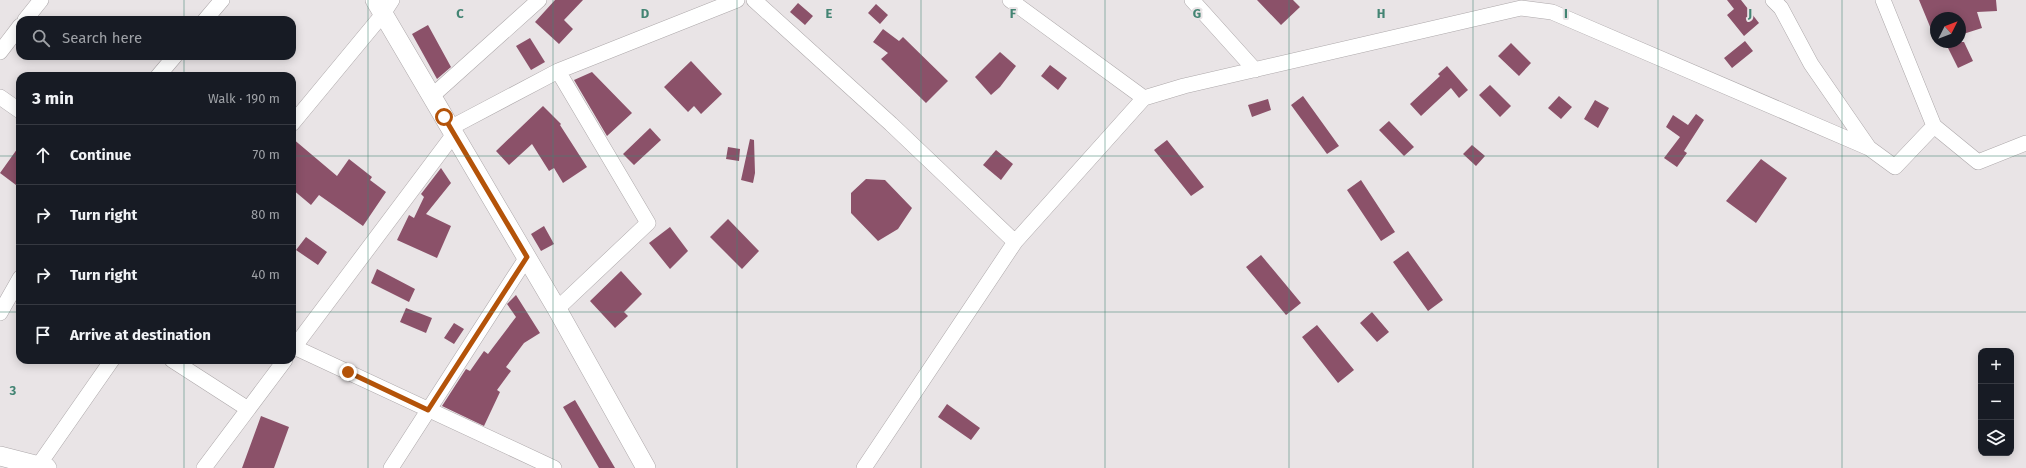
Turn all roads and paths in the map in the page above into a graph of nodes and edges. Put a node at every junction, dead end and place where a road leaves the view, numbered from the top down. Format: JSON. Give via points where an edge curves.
{"nodes":[{"id":1,"x":41,"y":0,"type":"edge"},
{"id":2,"x":222,"y":0,"type":"edge"},
{"id":3,"x":539,"y":0,"type":"edge"},
{"id":4,"x":738,"y":0,"type":"edge"},
{"id":5,"x":754,"y":0,"type":"edge"},
{"id":6,"x":1010,"y":0,"type":"edge"},
{"id":7,"x":1192,"y":0,"type":"edge"},
{"id":8,"x":1883,"y":0,"type":"edge"},
{"id":9,"x":1519,"y":3,"type":"edge"},
{"id":10,"x":1778,"y":3,"type":"edge"},
{"id":11,"x":383,"y":5,"type":"edge"},
{"id":12,"x":28,"y":16,"type":"edge"},
{"id":13,"x":208,"y":16,"type":"edge"},
{"id":14,"x":16,"y":31,"type":"edge"},
{"id":15,"x":0,"y":52,"type":"edge"},
{"id":16,"x":172,"y":60,"type":"edge"},
{"id":17,"x":1255,"y":70,"type":"junction"},
{"id":18,"x":558,"y":71,"type":"junction"},
{"id":19,"x":161,"y":72,"type":"edge"},
{"id":20,"x":432,"y":96,"type":"junction"},
{"id":21,"x":0,"y":97,"type":"edge"},
{"id":22,"x":1144,"y":98,"type":"junction"},
{"id":23,"x":16,"y":109,"type":"edge"},
{"id":24,"x":296,"y":119,"type":"edge"},
{"id":25,"x":1934,"y":126,"type":"junction"},
{"id":26,"x":452,"y":131,"type":"junction"},
{"id":27,"x":2026,"y":144,"type":"edge"},
{"id":28,"x":1869,"y":148,"type":"junction"},
{"id":29,"x":1015,"y":242,"type":"junction"},
{"id":30,"x":527,"y":257,"type":"junction"},
{"id":31,"x":16,"y":285,"type":"edge"},
{"id":32,"x":557,"y":309,"type":"junction"},
{"id":33,"x":0,"y":313,"type":"edge"},
{"id":34,"x":296,"y":345,"type":"edge"},
{"id":35,"x":296,"y":350,"type":"edge"},
{"id":36,"x":109,"y":364,"type":"edge"},
{"id":37,"x":178,"y":364,"type":"edge"},
{"id":38,"x":281,"y":364,"type":"edge"},
{"id":39,"x":248,"y":410,"type":"junction"},
{"id":40,"x":428,"y":410,"type":"junction"},
{"id":41,"x":0,"y":456,"type":"edge"},
{"id":42,"x":43,"y":467,"type":"edge"},
{"id":43,"x":204,"y":468,"type":"edge"},
{"id":44,"x":391,"y":468,"type":"edge"},
{"id":45,"x":554,"y":468,"type":"edge"},
{"id":46,"x":646,"y":468,"type":"edge"},
{"id":47,"x":865,"y":468,"type":"edge"}],
"edges":[{"from":1,"to":12,"type":"street"},
{"from":2,"to":13,"type":"street"},
{"from":3,"to":20,"type":"street"},
{"from":4,"to":18,"type":"street"},
{"from":5,"to":29,"type":"street","via":[[891,124]]},
{"from":6,"to":22,"type":"street"},
{"from":7,"to":17,"type":"street"},
{"from":8,"to":25,"type":"street"},
{"from":9,"to":17,"type":"street"},
{"from":9,"to":28,"type":"street","via":[[1552,12]]},
{"from":10,"to":28,"type":"street","via":[[1811,64]]},
{"from":11,"to":20,"type":"main road"},
{"from":11,"to":24,"type":"street"},
{"from":14,"to":15,"type":"street"},
{"from":16,"to":19,"type":"street"},
{"from":17,"to":22,"type":"street"},
{"from":18,"to":26,"type":"street"},
{"from":18,"to":32,"type":"street","via":[[648,223]]},
{"from":20,"to":26,"type":"main road"},
{"from":21,"to":23,"type":"street"},
{"from":22,"to":29,"type":"street"},
{"from":25,"to":27,"type":"street","via":[[1978,162]]},
{"from":25,"to":28,"type":"street","via":[[1895,167]]},
{"from":26,"to":30,"type":"main road"},
{"from":26,"to":34,"type":"street"},
{"from":29,"to":47,"type":"street"},
{"from":30,"to":32,"type":"main road"},
{"from":30,"to":40,"type":"street"},
{"from":31,"to":33,"type":"street"},
{"from":32,"to":46,"type":"main road"},
{"from":35,"to":40,"type":"street"},
{"from":36,"to":42,"type":"street"},
{"from":37,"to":39,"type":"street"},
{"from":38,"to":39,"type":"street"},
{"from":39,"to":43,"type":"street"},
{"from":40,"to":44,"type":"street"},
{"from":40,"to":45,"type":"street"},
{"from":41,"to":42,"type":"main road"}]}
